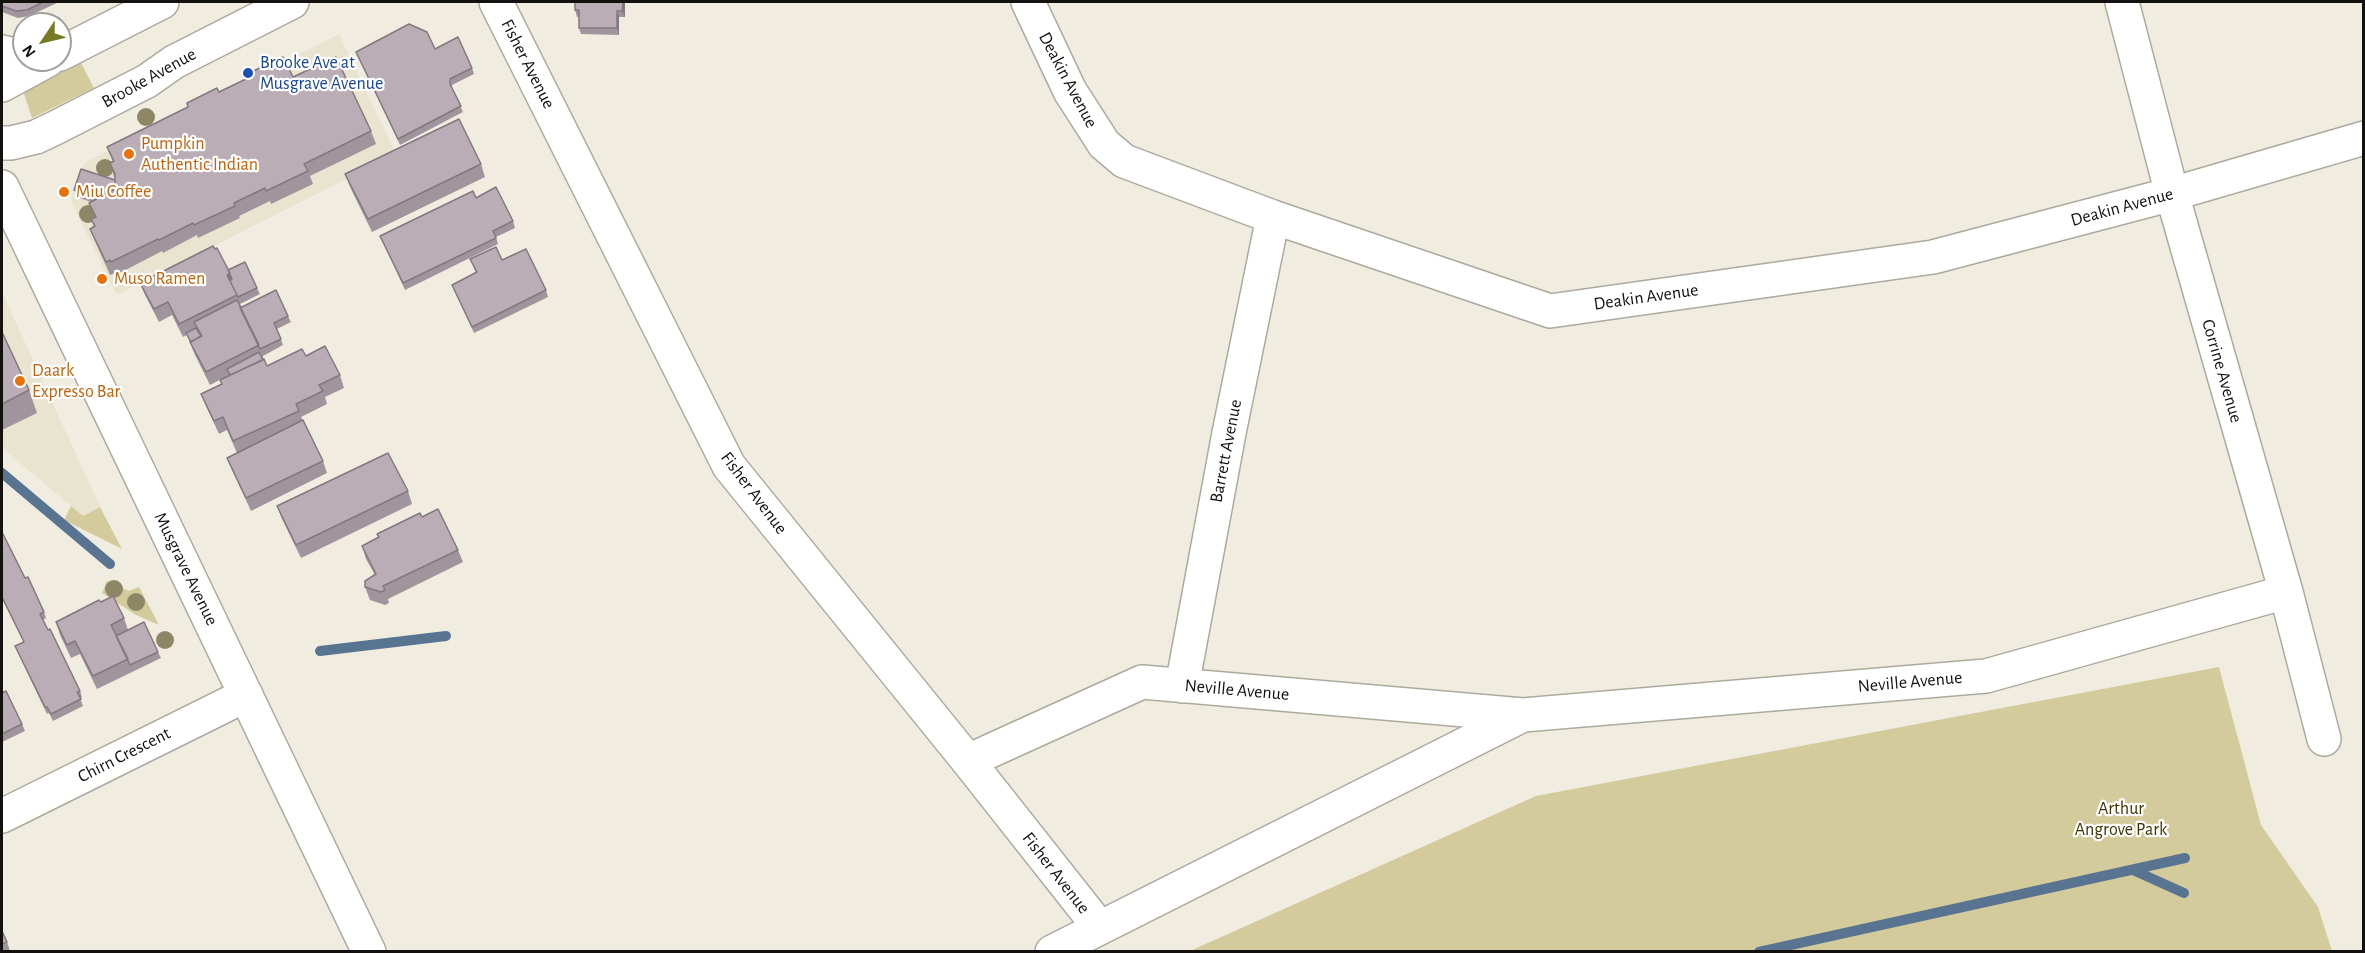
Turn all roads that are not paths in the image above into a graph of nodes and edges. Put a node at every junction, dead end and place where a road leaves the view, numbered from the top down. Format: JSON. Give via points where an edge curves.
{"nodes":[{"id":1,"x":162,"y":2,"type":"edge"},
{"id":2,"x":292,"y":2,"type":"edge"},
{"id":3,"x":496,"y":2,"type":"edge"},
{"id":4,"x":1028,"y":2,"type":"edge"},
{"id":5,"x":2122,"y":2,"type":"edge"},
{"id":6,"x":72,"y":48,"type":"edge"},
{"id":7,"x":26,"y":72,"type":"edge"},
{"id":8,"x":2,"y":85,"type":"edge"},
{"id":9,"x":2364,"y":138,"type":"edge"},
{"id":10,"x":2,"y":143,"type":"edge"},
{"id":11,"x":2,"y":188,"type":"edge"},
{"id":12,"x":2172,"y":194,"type":"junction"},
{"id":13,"x":1273,"y":217,"type":"junction"},
{"id":14,"x":2286,"y":592,"type":"junction"},
{"id":15,"x":1182,"y":686,"type":"junction"},
{"id":16,"x":246,"y":695,"type":"junction"},
{"id":17,"x":1523,"y":716,"type":"junction"},
{"id":18,"x":2324,"y":739,"type":"dead end"},
{"id":19,"x":968,"y":761,"type":"junction"},
{"id":20,"x":2,"y":816,"type":"edge"},
{"id":21,"x":1100,"y":928,"type":"junction"},
{"id":22,"x":369,"y":951,"type":"edge"},
{"id":23,"x":1052,"y":951,"type":"edge"}],
"edges":[{"from":1,"to":6,"type":"street"},
{"from":2,"to":10,"type":"street","name":"Brooke Avenue","via":[[55,128],[36,137]]},
{"from":3,"to":19,"type":"street","name":"Fisher Avenue","via":[[729,466]]},
{"from":4,"to":13,"type":"street","name":"Deakin Avenue","via":[[1070,91],[1104,144],[1124,161],[1140,168]]},
{"from":5,"to":12,"type":"street","name":"Corrine Avenue"},
{"from":7,"to":8,"type":"street"},
{"from":9,"to":12,"type":"street","name":"Deakin Avenue"},
{"from":11,"to":16,"type":"street","name":"Musgrave Avenue"},
{"from":12,"to":13,"type":"street","name":"Deakin Avenue","via":[[1933,257],[1550,311]]},
{"from":12,"to":14,"type":"street","name":"Corrine Avenue"},
{"from":13,"to":15,"type":"street","name":"Barrett Avenue"},
{"from":14,"to":17,"type":"street","name":"Neville Avenue","via":[[1986,676]]},
{"from":14,"to":18,"type":"street","name":"Corrine Avenue"},
{"from":15,"to":17,"type":"street","name":"Neville Avenue"},
{"from":15,"to":19,"type":"street","name":"Neville Avenue","via":[[1142,682]]},
{"from":16,"to":20,"type":"street","name":"Chirn Crescent"},
{"from":16,"to":22,"type":"street","name":"Musgrave Avenue"},
{"from":17,"to":21,"type":"street","name":"Neville Avenue"},
{"from":19,"to":21,"type":"street","name":"Fisher Avenue"},
{"from":21,"to":23,"type":"street","name":"Neville Avenue"}]}
